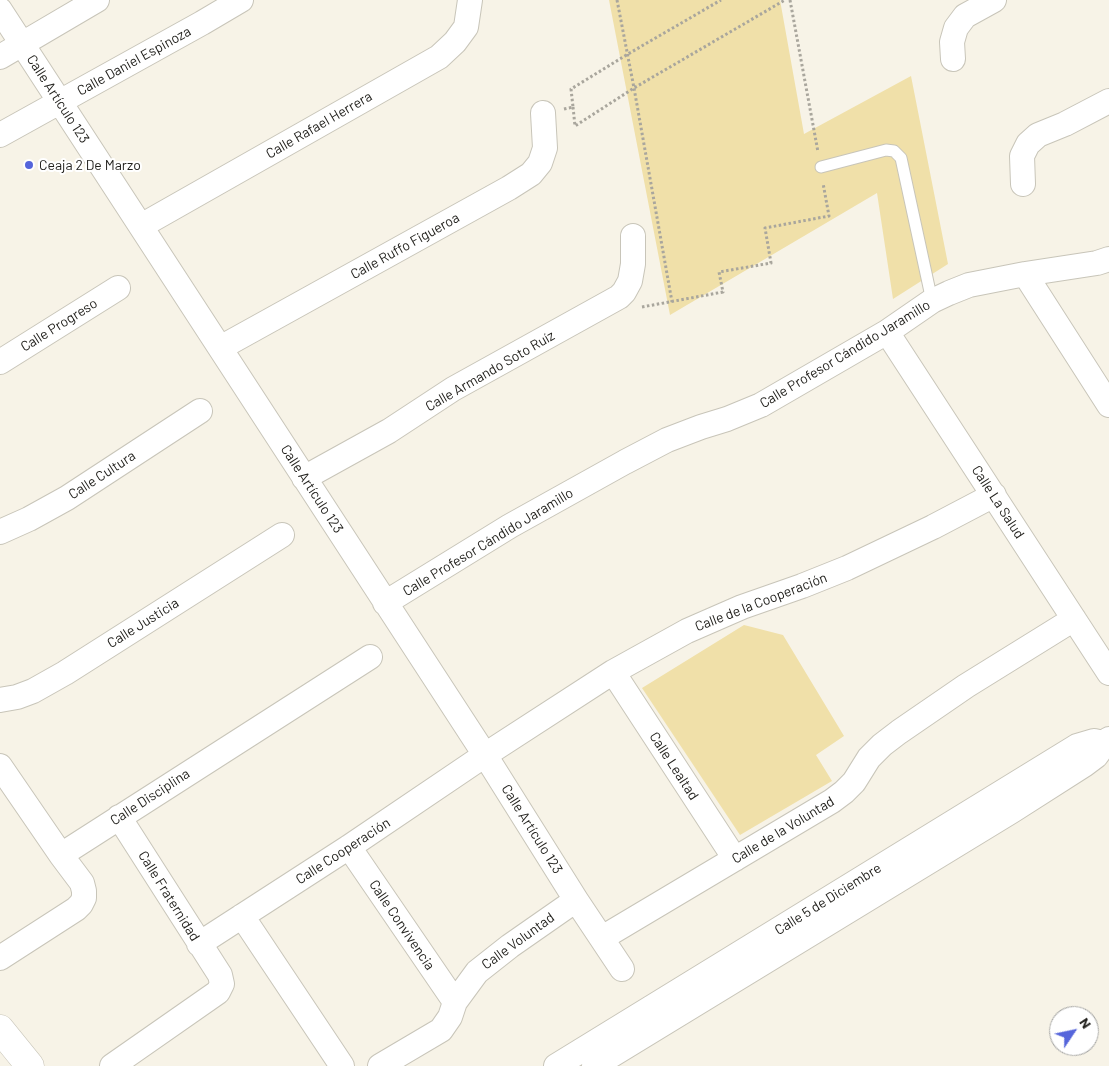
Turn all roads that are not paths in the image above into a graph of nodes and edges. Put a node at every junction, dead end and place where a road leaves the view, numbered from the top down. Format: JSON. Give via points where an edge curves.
{"nodes":[{"id":1,"x":97,"y":0,"type":"edge"},
{"id":2,"x":241,"y":0,"type":"edge"},
{"id":3,"x":470,"y":0,"type":"edge"},
{"id":4,"x":994,"y":0,"type":"edge"},
{"id":5,"x":0,"y":10,"type":"edge"},
{"id":6,"x":22,"y":44,"type":"junction"},
{"id":7,"x":0,"y":57,"type":"edge"},
{"id":8,"x":953,"y":59,"type":"dead end"},
{"id":9,"x":1109,"y":101,"type":"edge"},
{"id":10,"x":60,"y":102,"type":"junction"},
{"id":11,"x":543,"y":113,"type":"road end"},
{"id":12,"x":0,"y":135,"type":"edge"},
{"id":13,"x":821,"y":167,"type":"road end"},
{"id":14,"x":1023,"y":184,"type":"dead end"},
{"id":15,"x":141,"y":226,"type":"junction"},
{"id":16,"x":633,"y":236,"type":"dead end"},
{"id":17,"x":1109,"y":259,"type":"edge"},
{"id":18,"x":1025,"y":274,"type":"junction"},
{"id":19,"x":118,"y":288,"type":"dead end"},
{"id":20,"x":932,"y":301,"type":"junction"},
{"id":21,"x":887,"y":332,"type":"junction"},
{"id":22,"x":220,"y":348,"type":"junction"},
{"id":23,"x":0,"y":362,"type":"edge"},
{"id":24,"x":1109,"y":405,"type":"edge"},
{"id":25,"x":200,"y":411,"type":"dead end"},
{"id":26,"x":304,"y":478,"type":"junction"},
{"id":27,"x":994,"y":495,"type":"junction"},
{"id":28,"x":0,"y":532,"type":"edge"},
{"id":29,"x":282,"y":535,"type":"dead end"},
{"id":30,"x":385,"y":603,"type":"junction"},
{"id":31,"x":1074,"y":619,"type":"junction"},
{"id":32,"x":370,"y":657,"type":"dead end"},
{"id":33,"x":614,"y":672,"type":"junction"},
{"id":34,"x":1109,"y":673,"type":"edge"},
{"id":35,"x":0,"y":700,"type":"edge"},
{"id":36,"x":1106,"y":741,"type":"edge"},
{"id":37,"x":485,"y":755,"type":"junction"},
{"id":38,"x":0,"y":766,"type":"edge"},
{"id":39,"x":119,"y":817,"type":"junction"},
{"id":40,"x":349,"y":848,"type":"junction"},
{"id":41,"x":61,"y":855,"type":"junction"},
{"id":42,"x":735,"y":859,"type":"junction"},
{"id":43,"x":576,"y":900,"type":"junction"},
{"id":44,"x":242,"y":916,"type":"junction"},
{"id":45,"x":602,"y":938,"type":"junction"},
{"id":46,"x":199,"y":944,"type":"junction"},
{"id":47,"x":0,"y":958,"type":"edge"},
{"id":48,"x":622,"y":969,"type":"dead end"},
{"id":49,"x":455,"y":1002,"type":"junction"},
{"id":50,"x":0,"y":1029,"type":"edge"},
{"id":51,"x":30,"y":1066,"type":"edge"},
{"id":52,"x":112,"y":1066,"type":"edge"},
{"id":53,"x":342,"y":1066,"type":"edge"},
{"id":54,"x":380,"y":1066,"type":"edge"},
{"id":55,"x":556,"y":1066,"type":"edge"},
{"id":56,"x":594,"y":1066,"type":"edge"}],
"edges":[{"from":1,"to":6,"type":"street"},
{"from":2,"to":10,"type":"street","name":"Calle Daniel Espinoza"},
{"from":3,"to":15,"type":"street","name":"Calle Rafael Herrera","via":[[466,27],[439,57]]},
{"from":4,"to":8,"type":"street","via":[[965,16],[956,28],[952,42]]},
{"from":5,"to":6,"type":"street","name":"Calle Artículo 123"},
{"from":6,"to":7,"type":"street"},
{"from":6,"to":10,"type":"street","name":"Calle Artículo 123"},
{"from":9,"to":14,"type":"street","via":[[1038,135],[1028,144],[1022,156]]},
{"from":10,"to":12,"type":"street","name":"Calle Daniel Espinoza"},
{"from":10,"to":15,"type":"street","name":"Calle Artículo 123"},
{"from":11,"to":22,"type":"street","name":"Calle Ruffo Figueroa","via":[[545,148],[540,163],[531,174]]},
{"from":13,"to":20,"type":"lane","via":[[886,150],[894,151],[901,158]]},
{"from":15,"to":22,"type":"street","name":"Calle Artículo 123"},
{"from":16,"to":26,"type":"street","name":"Calle Armando Soto Ruíz","via":[[630,281],[619,297]]},
{"from":17,"to":18,"type":"street","name":"Calle Profesor Cándido Jaramillo"},
{"from":18,"to":20,"type":"street","name":"Calle Profesor Cándido Jaramillo","via":[[969,285]]},
{"from":18,"to":24,"type":"street"},
{"from":19,"to":23,"type":"street","name":"Calle Progreso"},
{"from":20,"to":21,"type":"street","name":"Calle Profesor Cándido Jaramillo"},
{"from":21,"to":27,"type":"street","name":"Calle La Salud"},
{"from":21,"to":30,"type":"street","name":"Calle Profesor Cándido Jaramillo","via":[[761,405],[667,440],[625,462],[510,526]]},
{"from":22,"to":26,"type":"street","name":"Calle Artículo 123"},
{"from":25,"to":28,"type":"street","name":"Calle Cultura","via":[[67,498]]},
{"from":26,"to":30,"type":"street","name":"Calle Artículo 123"},
{"from":27,"to":31,"type":"street","name":"Calle La Salud"},
{"from":27,"to":33,"type":"street","name":"Calle de la Cooperación","via":[[847,568],[742,606],[687,631]]},
{"from":29,"to":35,"type":"street","name":"Calle Justicia","via":[[65,673],[17,698]]},
{"from":30,"to":37,"type":"street","name":"Calle Artículo 123"},
{"from":31,"to":34,"type":"street","name":"Calle La Salud"},
{"from":31,"to":42,"type":"street","name":"Calle de la Voluntad","via":[[899,732],[869,758],[844,792]]},
{"from":32,"to":39,"type":"street","name":"Calle Disciplina"},
{"from":33,"to":37,"type":"street","name":"Calle de la Cooperación"},
{"from":33,"to":42,"type":"street","name":"Calle Lealtad"},
{"from":36,"to":55,"type":"street","name":"Calle 5 de Diciembre","via":[[1086,742],[1070,750]]},
{"from":36,"to":56,"type":"street","name":"Calle 5 de Diciembre","via":[[1096,756],[1012,811]]},
{"from":37,"to":40,"type":"street","name":"Calle Cooperación"},
{"from":37,"to":43,"type":"street","name":"Calle Artículo 123"},
{"from":38,"to":41,"type":"street"},
{"from":39,"to":41,"type":"street","name":"Calle Disciplina"},
{"from":39,"to":46,"type":"street","name":"Calle Fraternidad"},
{"from":40,"to":44,"type":"street","name":"Calle Cooperación"},
{"from":40,"to":49,"type":"street","name":"Calle Convivencia"},
{"from":41,"to":47,"type":"street","via":[[82,883],[84,898],[81,904]]},
{"from":42,"to":45,"type":"street","name":"Calle de la Voluntad"},
{"from":43,"to":45,"type":"street","name":"Calle Artículo 123"},
{"from":43,"to":49,"type":"street","name":"Calle Voluntad","via":[[491,960],[477,972]]},
{"from":44,"to":46,"type":"street","name":"Calle Cooperación"},
{"from":44,"to":53,"type":"street"},
{"from":45,"to":48,"type":"street","name":"Calle Artículo 123"},
{"from":46,"to":52,"type":"street","name":"Calle Fraternidad","via":[[220,975],[222,984],[218,992]]},
{"from":49,"to":54,"type":"street","name":"Calle Voluntad","via":[[441,1030]]},
{"from":50,"to":51,"type":"main road"}]}
